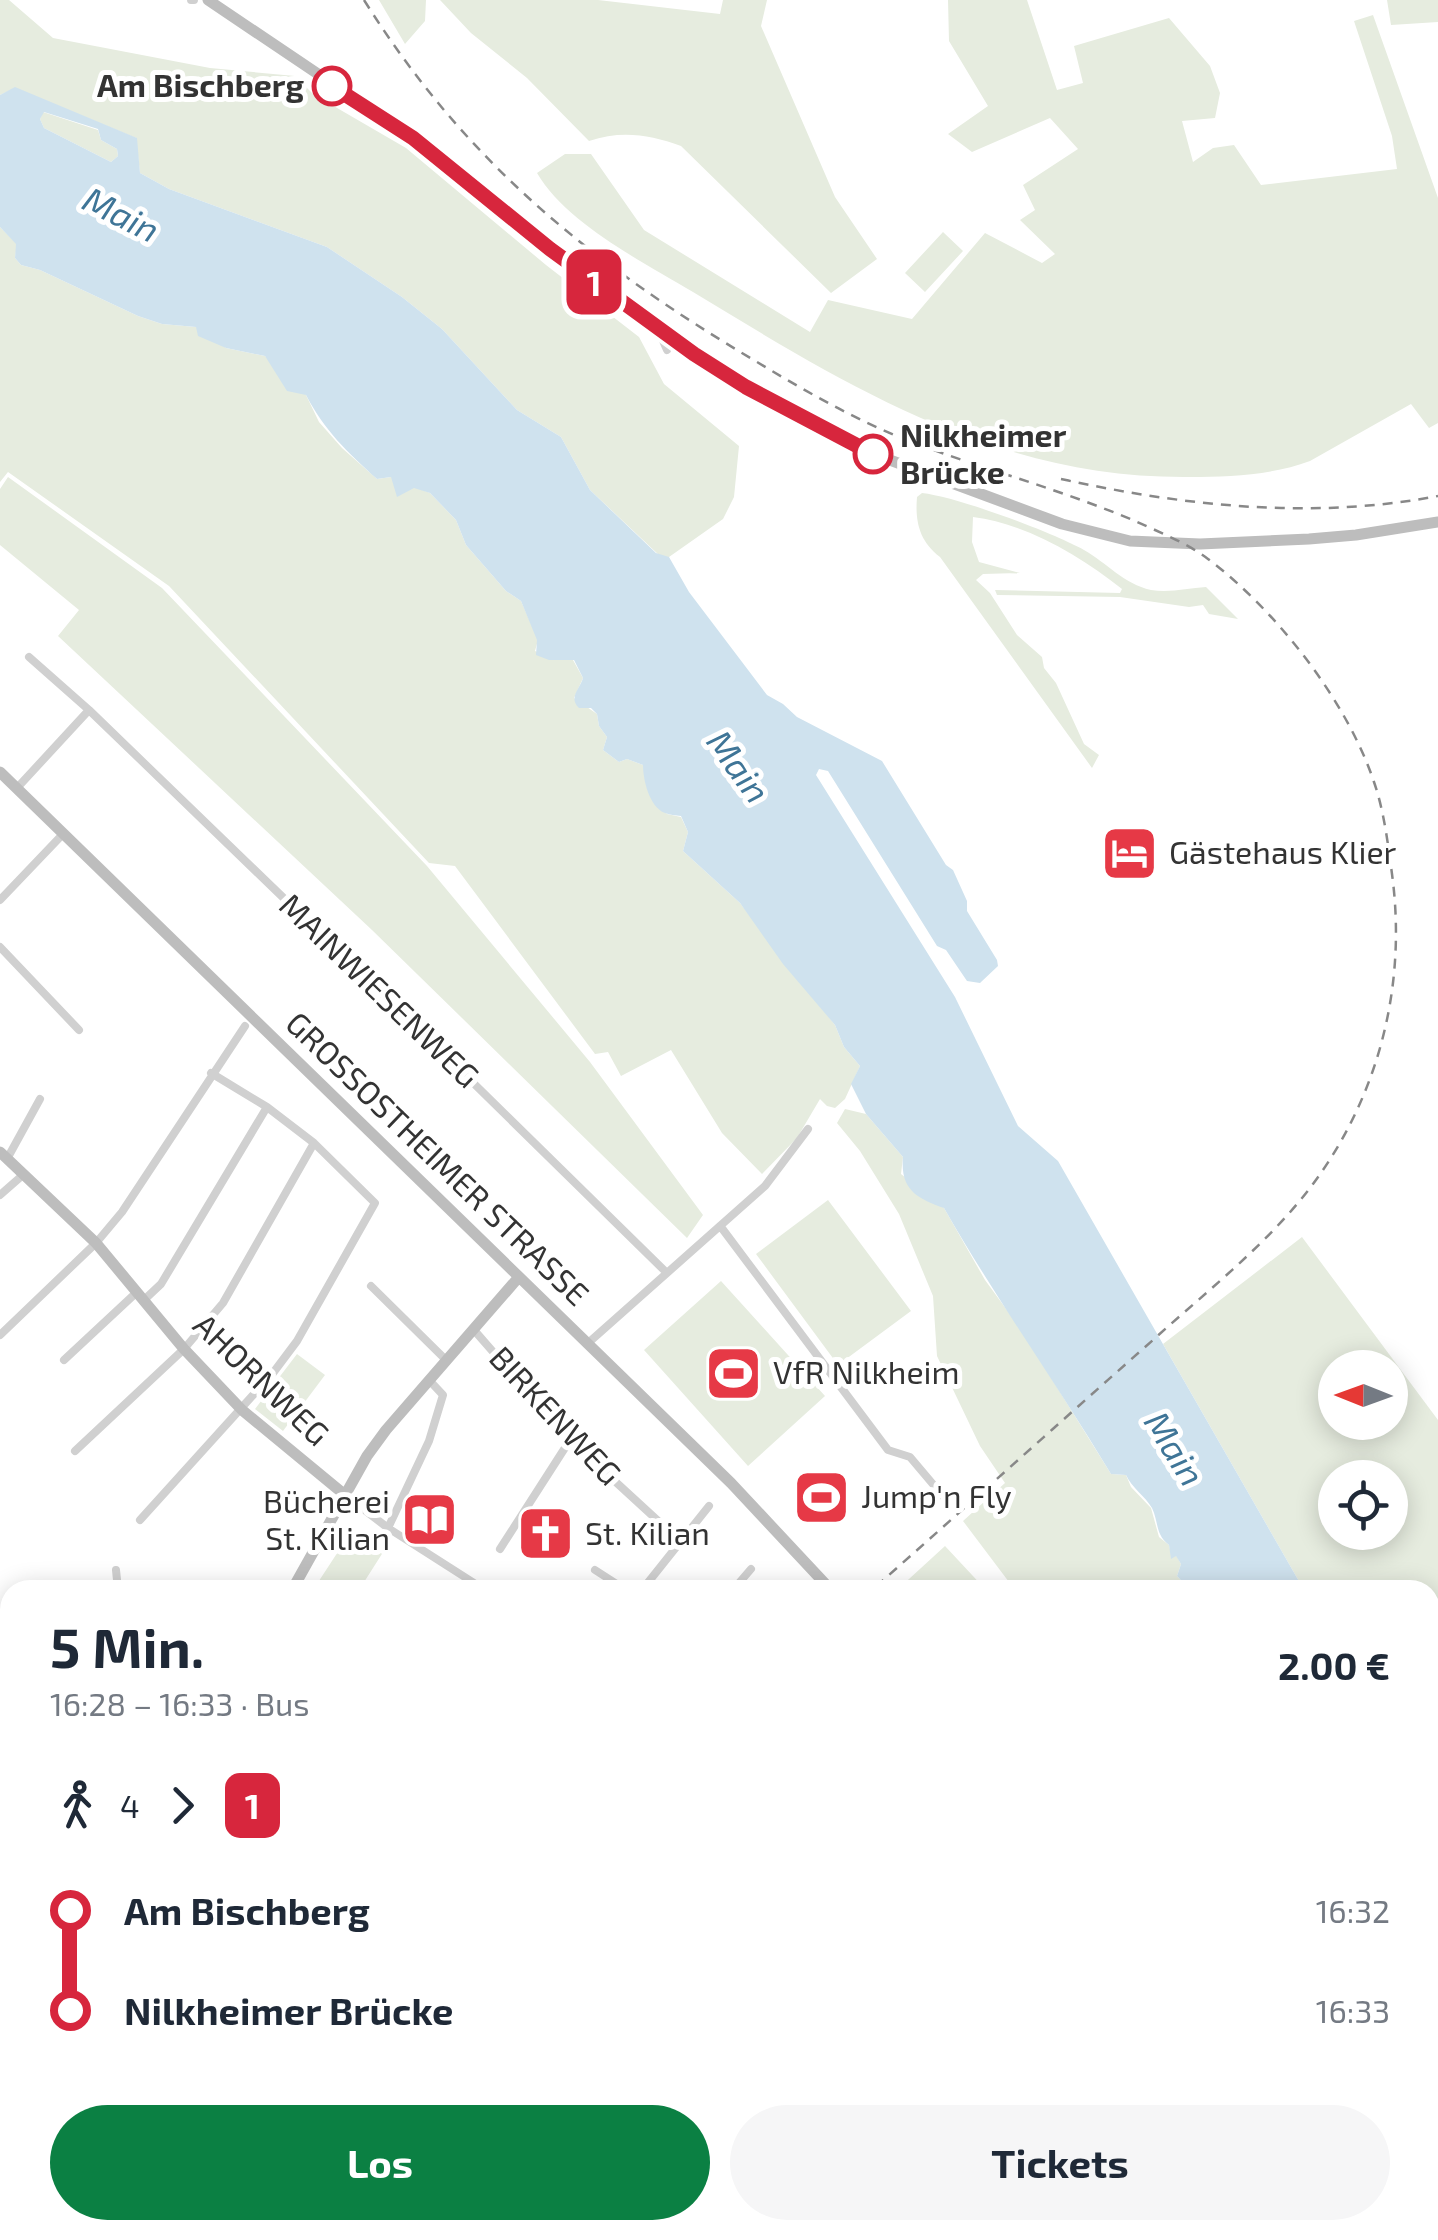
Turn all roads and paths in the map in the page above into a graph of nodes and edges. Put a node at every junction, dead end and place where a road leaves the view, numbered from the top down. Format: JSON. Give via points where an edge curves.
{"nodes":[{"id":1,"x":208,"y":0,"type":"edge"},
{"id":2,"x":657,"y":328,"type":"junction"},
{"id":3,"x":667,"y":350,"type":"dead end"},
{"id":4,"x":1438,"y":522,"type":"edge"},
{"id":5,"x":29,"y":657,"type":"dead end"},
{"id":6,"x":89,"y":710,"type":"junction"},
{"id":7,"x":0,"y":772,"type":"edge"},
{"id":8,"x":16,"y":788,"type":"junction"},
{"id":9,"x":62,"y":834,"type":"junction"},
{"id":10,"x":0,"y":900,"type":"edge"},
{"id":11,"x":0,"y":947,"type":"edge"},
{"id":12,"x":245,"y":1026,"type":"dead end"},
{"id":13,"x":79,"y":1030,"type":"dead end"},
{"id":14,"x":211,"y":1073,"type":"junction"},
{"id":15,"x":40,"y":1099,"type":"dead end"},
{"id":16,"x":267,"y":1107,"type":"junction"},
{"id":17,"x":808,"y":1130,"type":"dead end"},
{"id":18,"x":314,"y":1143,"type":"junction"},
{"id":19,"x":4,"y":1155,"type":"edge"},
{"id":20,"x":24,"y":1174,"type":"junction"},
{"id":21,"x":0,"y":1195,"type":"edge"},
{"id":22,"x":720,"y":1227,"type":"junction"},
{"id":23,"x":96,"y":1243,"type":"junction"},
{"id":24,"x":667,"y":1273,"type":"junction"},
{"id":25,"x":518,"y":1278,"type":"junction"},
{"id":26,"x":370,"y":1286,"type":"dead end"},
{"id":27,"x":141,"y":1296,"type":"junction"},
{"id":28,"x":14,"y":1320,"type":"junction"},
{"id":29,"x":0,"y":1322,"type":"edge"},
{"id":30,"x":474,"y":1330,"type":"junction"},
{"id":31,"x":0,"y":1335,"type":"edge"},
{"id":32,"x":588,"y":1344,"type":"junction"},
{"id":33,"x":184,"y":1349,"type":"junction"},
{"id":34,"x":64,"y":1360,"type":"dead end"},
{"id":35,"x":446,"y":1360,"type":"junction"},
{"id":36,"x":428,"y":1380,"type":"junction"},
{"id":37,"x":242,"y":1410,"type":"junction"},
{"id":38,"x":570,"y":1440,"type":"junction"},
{"id":39,"x":75,"y":1451,"type":"dead end"},
{"id":40,"x":344,"y":1495,"type":"junction"},
{"id":41,"x":948,"y":1502,"type":"dead end"},
{"id":42,"x":708,"y":1506,"type":"dead end"},
{"id":43,"x":140,"y":1520,"type":"dead end"},
{"id":44,"x":388,"y":1528,"type":"junction"},
{"id":45,"x":680,"y":1541,"type":"junction"},
{"id":46,"x":500,"y":1549,"type":"dead end"},
{"id":47,"x":751,"y":1569,"type":"dead end"},
{"id":48,"x":116,"y":1570,"type":"dead end"},
{"id":49,"x":595,"y":1570,"type":"dead end"},
{"id":50,"x":117,"y":1580,"type":"edge"},
{"id":51,"x":297,"y":1580,"type":"edge"},
{"id":52,"x":469,"y":1580,"type":"edge"},
{"id":53,"x":610,"y":1580,"type":"edge"},
{"id":54,"x":650,"y":1580,"type":"edge"},
{"id":55,"x":742,"y":1580,"type":"edge"},
{"id":56,"x":821,"y":1580,"type":"edge"}],
"edges":[{"from":1,"to":2,"type":"main road","via":[[413,138]]},
{"from":2,"to":3,"type":"street"},
{"from":2,"to":4,"type":"main road","via":[[746,387],[848,442],[1102,536],[1160,543],[1308,539]]},
{"from":5,"to":6,"type":"street","name":"MAINWIESENWEG"},
{"from":6,"to":8,"type":"street"},
{"from":6,"to":24,"type":"street","name":"MAINWIESENWEG"},
{"from":7,"to":8,"type":"main road","name":"GROSSOSTHEIMER STRASSE"},
{"from":8,"to":9,"type":"main road","name":"GROSSOSTHEIMER STRASSE"},
{"from":9,"to":10,"type":"street"},
{"from":9,"to":25,"type":"main road","name":"GROSSOSTHEIMER STRASSE"},
{"from":11,"to":13,"type":"street"},
{"from":12,"to":14,"type":"street"},
{"from":14,"to":16,"type":"street"},
{"from":14,"to":23,"type":"street","via":[[155,1167]]},
{"from":15,"to":19,"type":"street"},
{"from":16,"to":18,"type":"street"},
{"from":16,"to":27,"type":"street","via":[[161,1284]]},
{"from":17,"to":22,"type":"street","via":[[765,1186]]},
{"from":18,"to":33,"type":"street","via":[[223,1304]]},
{"from":18,"to":37,"type":"street","via":[[375,1203],[296,1341]]},
{"from":19,"to":20,"type":"main road","name":"AHORNWEG"},
{"from":20,"to":21,"type":"street"},
{"from":20,"to":23,"type":"main road","name":"AHORNWEG"},
{"from":22,"to":24,"type":"street"},
{"from":22,"to":41,"type":"street","via":[[888,1450],[910,1457]]},
{"from":23,"to":27,"type":"main road","name":"AHORNWEG"},
{"from":23,"to":28,"type":"street"},
{"from":24,"to":32,"type":"street"},
{"from":25,"to":30,"type":"main road"},
{"from":25,"to":32,"type":"main road","name":"GROSSOSTHEIMER STRASSE"},
{"from":26,"to":35,"type":"street"},
{"from":27,"to":33,"type":"main road","name":"AHORNWEG"},
{"from":27,"to":34,"type":"street"},
{"from":28,"to":29,"type":"street"},
{"from":28,"to":31,"type":"street"},
{"from":30,"to":35,"type":"main road"},
{"from":30,"to":38,"type":"street","name":"BIRKENWEG"},
{"from":32,"to":56,"type":"main road","name":"GROSSOSTHEIMER STRASSE"},
{"from":33,"to":37,"type":"main road","name":"AHORNWEG"},
{"from":33,"to":39,"type":"street"},
{"from":35,"to":36,"type":"main road"},
{"from":36,"to":40,"type":"main road"},
{"from":36,"to":44,"type":"street","via":[[443,1396]]},
{"from":37,"to":40,"type":"main road","name":"AHORNWEG"},
{"from":37,"to":43,"type":"street"},
{"from":38,"to":45,"type":"street","name":"BIRKENWEG"},
{"from":38,"to":46,"type":"street"},
{"from":40,"to":44,"type":"street"},
{"from":40,"to":51,"type":"main road"},
{"from":42,"to":45,"type":"street"},
{"from":44,"to":52,"type":"street"},
{"from":45,"to":54,"type":"street"},
{"from":47,"to":55,"type":"street"},
{"from":48,"to":50,"type":"street"},
{"from":49,"to":53,"type":"street"}]}
